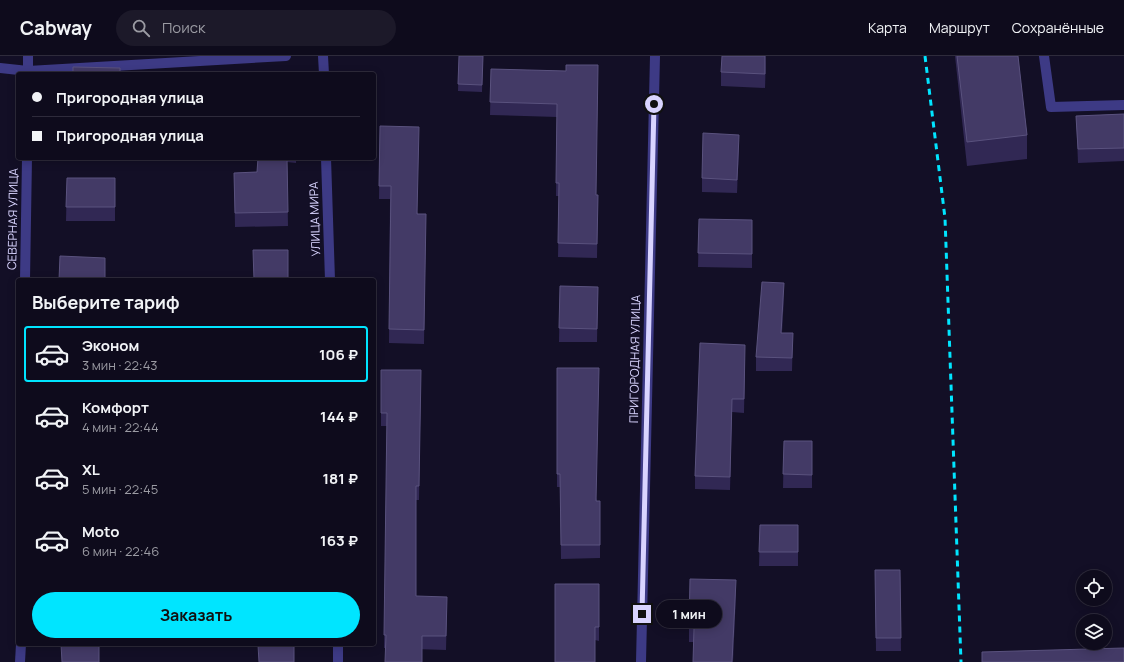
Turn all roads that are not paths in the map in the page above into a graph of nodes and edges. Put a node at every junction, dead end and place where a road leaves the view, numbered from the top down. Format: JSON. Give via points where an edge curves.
{"nodes":[{"id":1,"x":28,"y":56,"type":"edge"},
{"id":2,"x":286,"y":56,"type":"edge"},
{"id":3,"x":323,"y":56,"type":"edge"},
{"id":4,"x":655,"y":56,"type":"edge"},
{"id":5,"x":1044,"y":56,"type":"edge"},
{"id":6,"x":0,"y":68,"type":"edge"},
{"id":7,"x":28,"y":72,"type":"edge"},
{"id":8,"x":324,"y":72,"type":"edge"},
{"id":9,"x":1124,"y":104,"type":"edge"},
{"id":10,"x":27,"y":160,"type":"edge"},
{"id":11,"x":326,"y":160,"type":"edge"},
{"id":12,"x":26,"y":278,"type":"edge"},
{"id":13,"x":330,"y":278,"type":"edge"},
{"id":14,"x":21,"y":646,"type":"edge"},
{"id":15,"x":338,"y":646,"type":"edge"},
{"id":16,"x":20,"y":662,"type":"edge"},
{"id":17,"x":338,"y":662,"type":"edge"},
{"id":18,"x":641,"y":662,"type":"edge"}],
"edges":[{"from":1,"to":7,"type":"street"},
{"from":2,"to":7,"type":"street"},
{"from":3,"to":8,"type":"street"},
{"from":4,"to":18,"type":"street","name":"ПРИГОРОДНАЯ УЛИЦА"},
{"from":5,"to":9,"type":"street","via":[[1052,107]]},
{"from":6,"to":7,"type":"street"},
{"from":10,"to":12,"type":"street","name":"СЕВЕРНАЯ УЛИЦА"},
{"from":11,"to":13,"type":"street","name":"УЛИЦА МИРА"},
{"from":14,"to":16,"type":"street"},
{"from":15,"to":17,"type":"street"}]}
